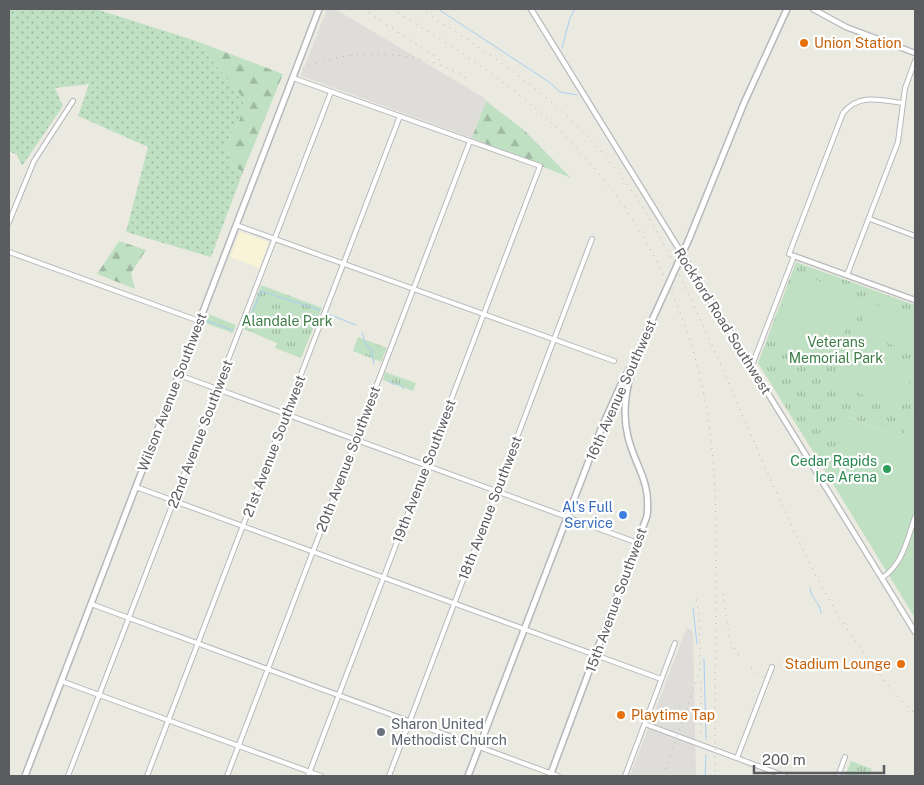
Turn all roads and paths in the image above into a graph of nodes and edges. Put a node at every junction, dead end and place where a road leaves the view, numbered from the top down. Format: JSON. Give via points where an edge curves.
{"nodes":[{"id":1,"x":319,"y":9,"type":"edge"},
{"id":2,"x":532,"y":9,"type":"edge"},
{"id":3,"x":787,"y":9,"type":"edge"},
{"id":4,"x":813,"y":9,"type":"edge"},
{"id":5,"x":915,"y":53,"type":"edge"},
{"id":6,"x":915,"y":61,"type":"edge"},
{"id":7,"x":293,"y":78,"type":"junction"},
{"id":8,"x":331,"y":92,"type":"junction"},
{"id":9,"x":73,"y":101,"type":"dead end"},
{"id":10,"x":902,"y":103,"type":"junction"},
{"id":11,"x":400,"y":116,"type":"junction"},
{"id":12,"x":470,"y":141,"type":"junction"},
{"id":13,"x":870,"y":219,"type":"junction"},
{"id":14,"x":9,"y":222,"type":"edge"},
{"id":15,"x":236,"y":225,"type":"junction"},
{"id":16,"x":915,"y":236,"type":"edge"},
{"id":17,"x":274,"y":239,"type":"junction"},
{"id":18,"x":592,"y":239,"type":"dead end"},
{"id":19,"x":9,"y":252,"type":"edge"},
{"id":20,"x":794,"y":256,"type":"junction"},
{"id":21,"x":343,"y":264,"type":"junction"},
{"id":22,"x":847,"y":275,"type":"junction"},
{"id":23,"x":413,"y":289,"type":"junction"},
{"id":24,"x":915,"y":300,"type":"edge"},
{"id":25,"x":483,"y":314,"type":"junction"},
{"id":26,"x":199,"y":321,"type":"junction"},
{"id":27,"x":554,"y":340,"type":"junction"},
{"id":28,"x":614,"y":361,"type":"dead end"},
{"id":29,"x":634,"y":361,"type":"junction"},
{"id":30,"x":752,"y":368,"type":"junction"},
{"id":31,"x":179,"y":375,"type":"junction"},
{"id":32,"x":217,"y":389,"type":"junction"},
{"id":33,"x":286,"y":414,"type":"junction"},
{"id":34,"x":356,"y":440,"type":"junction"},
{"id":35,"x":426,"y":465,"type":"junction"},
{"id":36,"x":136,"y":487,"type":"junction"},
{"id":37,"x":497,"y":491,"type":"junction"},
{"id":38,"x":174,"y":501,"type":"junction"},
{"id":39,"x":567,"y":517,"type":"junction"},
{"id":40,"x":915,"y":517,"type":"edge"},
{"id":41,"x":243,"y":526,"type":"junction"},
{"id":42,"x":638,"y":543,"type":"junction"},
{"id":43,"x":313,"y":552,"type":"junction"},
{"id":44,"x":383,"y":577,"type":"junction"},
{"id":45,"x":882,"y":578,"type":"junction"},
{"id":46,"x":454,"y":603,"type":"junction"},
{"id":47,"x":91,"y":604,"type":"junction"},
{"id":48,"x":129,"y":618,"type":"junction"},
{"id":49,"x":524,"y":629,"type":"junction"},
{"id":50,"x":915,"y":632,"type":"edge"},
{"id":51,"x":675,"y":643,"type":"dead end"},
{"id":52,"x":198,"y":644,"type":"junction"},
{"id":53,"x":596,"y":655,"type":"junction"},
{"id":54,"x":772,"y":667,"type":"dead end"},
{"id":55,"x":268,"y":670,"type":"junction"},
{"id":56,"x":662,"y":679,"type":"junction"},
{"id":57,"x":61,"y":681,"type":"junction"},
{"id":58,"x":99,"y":695,"type":"junction"},
{"id":59,"x":338,"y":696,"type":"junction"},
{"id":60,"x":168,"y":720,"type":"junction"},
{"id":61,"x":410,"y":722,"type":"junction"},
{"id":62,"x":644,"y":724,"type":"junction"},
{"id":63,"x":238,"y":746,"type":"junction"},
{"id":64,"x":479,"y":747,"type":"junction"},
{"id":65,"x":737,"y":758,"type":"junction"},
{"id":66,"x":845,"y":758,"type":"dead end"},
{"id":67,"x":309,"y":774,"type":"edge"},
{"id":68,"x":550,"y":775,"type":"edge"},
{"id":69,"x":25,"y":776,"type":"edge"},
{"id":70,"x":68,"y":776,"type":"edge"},
{"id":71,"x":147,"y":776,"type":"edge"},
{"id":72,"x":227,"y":776,"type":"edge"},
{"id":73,"x":321,"y":776,"type":"edge"},
{"id":74,"x":389,"y":776,"type":"edge"},
{"id":75,"x":468,"y":776,"type":"edge"},
{"id":76,"x":558,"y":776,"type":"edge"},
{"id":77,"x":625,"y":776,"type":"edge"},
{"id":78,"x":785,"y":776,"type":"edge"},
{"id":79,"x":838,"y":776,"type":"edge"}],
"edges":[{"from":1,"to":7,"type":"main road","name":"Wilson Avenue Southwest"},
{"from":2,"to":30,"type":"street","name":"Rockford Road Southwest"},
{"from":3,"to":29,"type":"main road","name":"16th Avenue Southwest","bridge":true},
{"from":4,"to":5,"type":"street","via":[[846,27]]},
{"from":6,"to":10,"type":"street"},
{"from":7,"to":8,"type":"street"},
{"from":7,"to":15,"type":"main road","name":"Wilson Avenue Southwest"},
{"from":8,"to":11,"type":"street"},
{"from":8,"to":17,"type":"street","name":"22nd Avenue Southwest"},
{"from":9,"to":14,"type":"street","via":[[34,161]]},
{"from":10,"to":13,"type":"street","via":[[898,142]]},
{"from":10,"to":20,"type":"street","via":[[862,99],[842,113],[789,254]]},
{"from":11,"to":12,"type":"street"},
{"from":11,"to":21,"type":"street","name":"21st Avenue Southwest"},
{"from":12,"to":23,"type":"street","name":"20th Avenue Southwest"},
{"from":12,"to":25,"type":"street","name":"19th Avenue Southwest","via":[[540,166]]},
{"from":13,"to":16,"type":"street"},
{"from":13,"to":22,"type":"street"},
{"from":15,"to":17,"type":"street"},
{"from":15,"to":26,"type":"main road","name":"Wilson Avenue Southwest"},
{"from":17,"to":21,"type":"street"},
{"from":17,"to":32,"type":"street","name":"22nd Avenue Southwest"},
{"from":18,"to":27,"type":"street","name":"18th Avenue Southwest"},
{"from":19,"to":26,"type":"street"},
{"from":20,"to":22,"type":"street"},
{"from":20,"to":30,"type":"street"},
{"from":21,"to":23,"type":"street"},
{"from":21,"to":33,"type":"street","name":"21st Avenue Southwest"},
{"from":22,"to":24,"type":"street"},
{"from":23,"to":25,"type":"street"},
{"from":23,"to":34,"type":"street","name":"20th Avenue Southwest"},
{"from":25,"to":27,"type":"street"},
{"from":25,"to":35,"type":"street","name":"19th Avenue Southwest"},
{"from":26,"to":31,"type":"main road","name":"Wilson Avenue Southwest"},
{"from":27,"to":28,"type":"street"},
{"from":27,"to":37,"type":"street","name":"18th Avenue Southwest"},
{"from":29,"to":39,"type":"main road","name":"16th Avenue Southwest","via":[[614,400]]},
{"from":29,"to":42,"type":"main road","name":"15th Avenue Southwest","via":[[624,405],[625,423],[628,440],[644,474],[649,502]]},
{"from":30,"to":45,"type":"street","name":"Rockford Road Southwest"},
{"from":31,"to":32,"type":"street"},
{"from":31,"to":36,"type":"main road","name":"Wilson Avenue Southwest"},
{"from":32,"to":33,"type":"street"},
{"from":32,"to":38,"type":"street","name":"22nd Avenue Southwest"},
{"from":33,"to":34,"type":"street"},
{"from":33,"to":41,"type":"street","name":"21st Avenue Southwest"},
{"from":34,"to":35,"type":"street"},
{"from":34,"to":43,"type":"street","name":"20th Avenue Southwest"},
{"from":35,"to":37,"type":"street"},
{"from":35,"to":44,"type":"street","name":"19th Avenue Southwest"},
{"from":36,"to":38,"type":"street"},
{"from":36,"to":47,"type":"main road","name":"Wilson Avenue Southwest"},
{"from":37,"to":39,"type":"street"},
{"from":37,"to":46,"type":"street","name":"18th Avenue Southwest"},
{"from":38,"to":41,"type":"street"},
{"from":38,"to":48,"type":"street","name":"22nd Avenue Southwest"},
{"from":39,"to":42,"type":"street"},
{"from":39,"to":49,"type":"main road","name":"16th Avenue Southwest"},
{"from":40,"to":45,"type":"street","via":[[898,564]]},
{"from":41,"to":43,"type":"street"},
{"from":41,"to":52,"type":"street","name":"21st Avenue Southwest"},
{"from":42,"to":53,"type":"main road","name":"15th Avenue Southwest"},
{"from":43,"to":44,"type":"street"},
{"from":43,"to":55,"type":"street","name":"20th Avenue Southwest"},
{"from":44,"to":46,"type":"street"},
{"from":44,"to":59,"type":"street","name":"19th Avenue Southwest"},
{"from":45,"to":50,"type":"street","name":"Rockford Road Southwest"},
{"from":46,"to":49,"type":"street"},
{"from":46,"to":61,"type":"street","name":"18th Avenue Southwest"},
{"from":47,"to":48,"type":"street"},
{"from":47,"to":57,"type":"main road","name":"Wilson Avenue Southwest"},
{"from":48,"to":52,"type":"street"},
{"from":48,"to":58,"type":"street","name":"22nd Avenue Southwest"},
{"from":49,"to":53,"type":"street"},
{"from":49,"to":64,"type":"main road","name":"16th Avenue Southwest"},
{"from":51,"to":56,"type":"street"},
{"from":52,"to":55,"type":"street"},
{"from":52,"to":60,"type":"street","name":"21st Avenue Southwest"},
{"from":53,"to":56,"type":"street"},
{"from":53,"to":68,"type":"main road","name":"15th Avenue Southwest"},
{"from":54,"to":65,"type":"street"},
{"from":55,"to":59,"type":"street"},
{"from":55,"to":63,"type":"street","name":"20th Avenue Southwest"},
{"from":56,"to":62,"type":"street"},
{"from":57,"to":58,"type":"street"},
{"from":57,"to":69,"type":"main road","name":"Wilson Avenue Southwest"},
{"from":58,"to":60,"type":"street"},
{"from":58,"to":70,"type":"street","name":"22nd Avenue Southwest"},
{"from":59,"to":61,"type":"street"},
{"from":59,"to":67,"type":"street","name":"19th Avenue Southwest"},
{"from":60,"to":63,"type":"street"},
{"from":60,"to":71,"type":"street","name":"21st Avenue Southwest"},
{"from":61,"to":64,"type":"street"},
{"from":61,"to":74,"type":"street","name":"18th Avenue Southwest"},
{"from":62,"to":65,"type":"street"},
{"from":62,"to":77,"type":"street"},
{"from":63,"to":67,"type":"street"},
{"from":63,"to":72,"type":"street","name":"20th Avenue Southwest"},
{"from":64,"to":68,"type":"street"},
{"from":64,"to":75,"type":"main road","name":"16th Avenue Southwest"},
{"from":65,"to":78,"type":"street"},
{"from":66,"to":79,"type":"street"},
{"from":67,"to":73,"type":"street"},
{"from":68,"to":76,"type":"street"}]}
